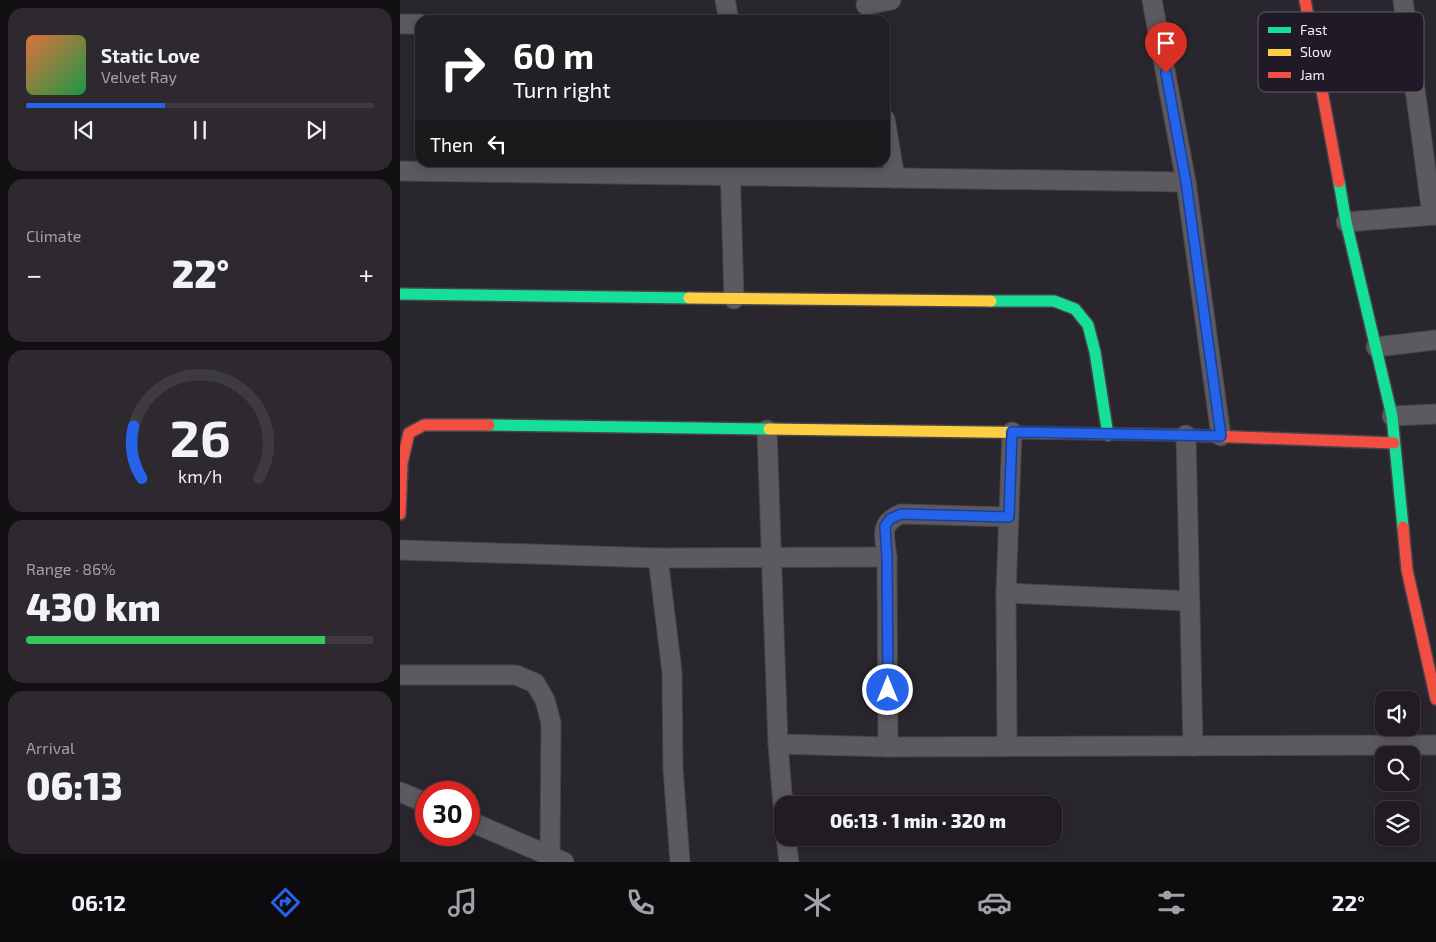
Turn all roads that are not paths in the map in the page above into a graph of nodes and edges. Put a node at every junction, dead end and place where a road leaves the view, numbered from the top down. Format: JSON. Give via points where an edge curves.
{"nodes":[{"id":1,"x":725,"y":0,"type":"edge"},
{"id":2,"x":891,"y":0,"type":"edge"},
{"id":3,"x":1152,"y":0,"type":"edge"},
{"id":4,"x":866,"y":8,"type":"edge"},
{"id":5,"x":728,"y":15,"type":"edge"},
{"id":6,"x":400,"y":24,"type":"edge"},
{"id":7,"x":415,"y":24,"type":"edge"},
{"id":8,"x":1322,"y":92,"type":"edge"},
{"id":9,"x":1416,"y":92,"type":"edge"},
{"id":10,"x":890,"y":148,"type":"edge"},
{"id":11,"x":511,"y":168,"type":"edge"},
{"id":12,"x":730,"y":170,"type":"edge"},
{"id":13,"x":400,"y":171,"type":"edge"},
{"id":14,"x":895,"y":178,"type":"junction"},
{"id":15,"x":1186,"y":182,"type":"junction"},
{"id":16,"x":1434,"y":215,"type":"edge"},
{"id":17,"x":1346,"y":222,"type":"junction"},
{"id":18,"x":400,"y":294,"type":"edge"},
{"id":19,"x":734,"y":299,"type":"junction"},
{"id":20,"x":1436,"y":340,"type":"edge"},
{"id":21,"x":1376,"y":348,"type":"junction"},
{"id":22,"x":1436,"y":414,"type":"edge"},
{"id":23,"x":1392,"y":416,"type":"junction"},
{"id":24,"x":767,"y":430,"type":"junction"},
{"id":25,"x":404,"y":432,"type":"edge"},
{"id":26,"x":1012,"y":432,"type":"junction"},
{"id":27,"x":1108,"y":435,"type":"junction"},
{"id":28,"x":1186,"y":435,"type":"junction"},
{"id":29,"x":1221,"y":436,"type":"junction"},
{"id":30,"x":1394,"y":443,"type":"junction"},
{"id":31,"x":400,"y":514,"type":"edge"},
{"id":32,"x":1009,"y":517,"type":"junction"},
{"id":33,"x":400,"y":550,"type":"edge"},
{"id":34,"x":887,"y":557,"type":"junction"},
{"id":35,"x":658,"y":558,"type":"junction"},
{"id":36,"x":772,"y":558,"type":"junction"},
{"id":37,"x":1006,"y":593,"type":"junction"},
{"id":38,"x":1190,"y":601,"type":"junction"},
{"id":39,"x":400,"y":675,"type":"edge"},
{"id":40,"x":1436,"y":699,"type":"edge"},
{"id":41,"x":778,"y":744,"type":"junction"},
{"id":42,"x":1436,"y":744,"type":"edge"},
{"id":43,"x":1007,"y":745,"type":"junction"},
{"id":44,"x":1193,"y":746,"type":"junction"},
{"id":45,"x":888,"y":747,"type":"junction"},
{"id":46,"x":400,"y":792,"type":"edge"},
{"id":47,"x":782,"y":796,"type":"edge"},
{"id":48,"x":415,"y":798,"type":"edge"},
{"id":49,"x":480,"y":826,"type":"edge"},
{"id":50,"x":787,"y":846,"type":"edge"},
{"id":51,"x":557,"y":859,"type":"edge"},
{"id":52,"x":680,"y":862,"type":"edge"},
{"id":53,"x":789,"y":862,"type":"edge"}],
"edges":[{"from":1,"to":5,"type":"street"},
{"from":2,"to":4,"type":"street"},
{"from":3,"to":15,"type":"street"},
{"from":6,"to":7,"type":"street"},
{"from":8,"to":17,"type":"street"},
{"from":9,"to":16,"type":"street"},
{"from":10,"to":14,"type":"street"},
{"from":11,"to":12,"type":"street"},
{"from":11,"to":13,"type":"street"},
{"from":12,"to":14,"type":"street"},
{"from":12,"to":19,"type":"street"},
{"from":14,"to":15,"type":"street"},
{"from":15,"to":29,"type":"street"},
{"from":16,"to":17,"type":"street"},
{"from":17,"to":21,"type":"street"},
{"from":18,"to":19,"type":"street"},
{"from":19,"to":27,"type":"street","via":[[1054,301],[1075,309],[1088,325]]},
{"from":20,"to":21,"type":"street"},
{"from":21,"to":23,"type":"street"},
{"from":22,"to":23,"type":"street"},
{"from":23,"to":30,"type":"street"},
{"from":24,"to":25,"type":"street","via":[[446,424]]},
{"from":24,"to":26,"type":"street"},
{"from":24,"to":36,"type":"street"},
{"from":25,"to":31,"type":"street"},
{"from":26,"to":27,"type":"street"},
{"from":26,"to":32,"type":"street"},
{"from":27,"to":28,"type":"street"},
{"from":28,"to":29,"type":"street"},
{"from":28,"to":38,"type":"street"},
{"from":29,"to":30,"type":"street"},
{"from":30,"to":40,"type":"street","via":[[1407,570]]},
{"from":32,"to":34,"type":"street","via":[[901,514],[890,519],[885,526]]},
{"from":32,"to":37,"type":"street"},
{"from":33,"to":35,"type":"street"},
{"from":34,"to":36,"type":"street"},
{"from":34,"to":45,"type":"street"},
{"from":35,"to":36,"type":"street"},
{"from":35,"to":52,"type":"street","via":[[672,672],[673,769]]},
{"from":36,"to":41,"type":"street"},
{"from":37,"to":38,"type":"street"},
{"from":37,"to":43,"type":"street"},
{"from":38,"to":44,"type":"street"},
{"from":39,"to":51,"type":"street","via":[[516,675],[535,683],[545,700],[551,723]]},
{"from":41,"to":45,"type":"street"},
{"from":41,"to":47,"type":"street"},
{"from":42,"to":44,"type":"street"},
{"from":43,"to":44,"type":"street"},
{"from":43,"to":45,"type":"street"},
{"from":46,"to":48,"type":"street"},
{"from":49,"to":51,"type":"street"},
{"from":50,"to":53,"type":"street"}]}
